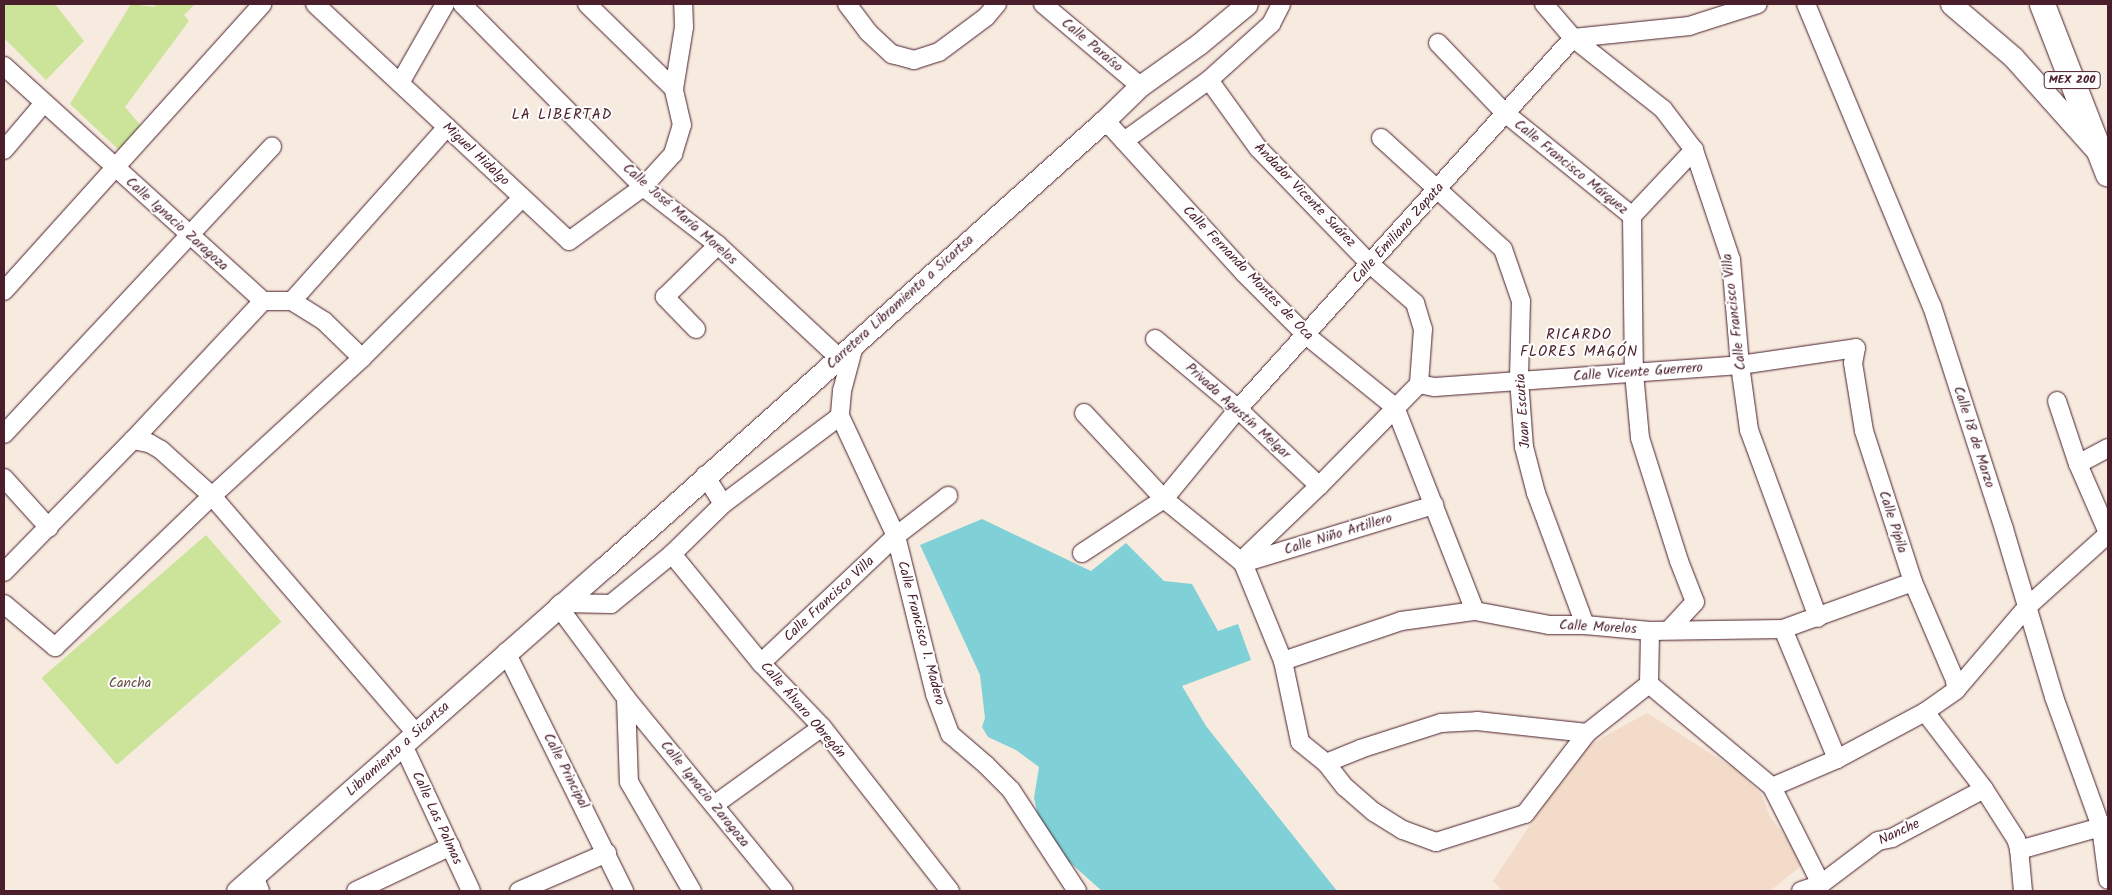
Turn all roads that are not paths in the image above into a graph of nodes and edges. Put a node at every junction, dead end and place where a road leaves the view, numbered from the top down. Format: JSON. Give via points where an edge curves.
{"nodes":[{"id":1,"x":262,"y":4,"type":"edge"},
{"id":2,"x":315,"y":4,"type":"edge"},
{"id":3,"x":445,"y":4,"type":"edge"},
{"id":4,"x":462,"y":4,"type":"edge"},
{"id":5,"x":587,"y":4,"type":"edge"},
{"id":6,"x":683,"y":4,"type":"edge"},
{"id":7,"x":847,"y":4,"type":"edge"},
{"id":8,"x":997,"y":4,"type":"edge"},
{"id":9,"x":1043,"y":4,"type":"edge"},
{"id":10,"x":1247,"y":4,"type":"edge"},
{"id":11,"x":1281,"y":4,"type":"edge"},
{"id":12,"x":1544,"y":4,"type":"edge"},
{"id":13,"x":1758,"y":4,"type":"edge"},
{"id":14,"x":1806,"y":4,"type":"edge"},
{"id":15,"x":1951,"y":4,"type":"edge"},
{"id":16,"x":2042,"y":4,"type":"edge"},
{"id":17,"x":1573,"y":38,"type":"junction"},
{"id":18,"x":1438,"y":43,"type":"dead end"},
{"id":19,"x":4,"y":66,"type":"edge"},
{"id":20,"x":1209,"y":80,"type":"junction"},
{"id":21,"x":400,"y":83,"type":"junction"},
{"id":22,"x":1140,"y":86,"type":"junction"},
{"id":23,"x":674,"y":89,"type":"junction"},
{"id":24,"x":44,"y":103,"type":"junction"},
{"id":25,"x":1505,"y":113,"type":"junction"},
{"id":26,"x":1105,"y":120,"type":"junction"},
{"id":27,"x":447,"y":127,"type":"junction"},
{"id":28,"x":1381,"y":138,"type":"dead end"},
{"id":29,"x":1124,"y":141,"type":"junction"},
{"id":30,"x":272,"y":147,"type":"dead end"},
{"id":31,"x":4,"y":150,"type":"edge"},
{"id":32,"x":1694,"y":150,"type":"junction"},
{"id":33,"x":2105,"y":165,"type":"edge"},
{"id":34,"x":115,"y":168,"type":"junction"},
{"id":35,"x":643,"y":187,"type":"junction"},
{"id":36,"x":1437,"y":190,"type":"junction"},
{"id":37,"x":522,"y":198,"type":"junction"},
{"id":38,"x":1632,"y":216,"type":"junction"},
{"id":39,"x":190,"y":235,"type":"junction"},
{"id":40,"x":718,"y":245,"type":"junction"},
{"id":41,"x":1370,"y":264,"type":"junction"},
{"id":42,"x":4,"y":290,"type":"edge"},
{"id":43,"x":263,"y":301,"type":"junction"},
{"id":44,"x":292,"y":301,"type":"junction"},
{"id":45,"x":696,"y":329,"type":"dead end"},
{"id":46,"x":1306,"y":335,"type":"junction"},
{"id":47,"x":1155,"y":339,"type":"dead end"},
{"id":48,"x":855,"y":342,"type":"junction"},
{"id":49,"x":1856,"y":348,"type":"joint"},
{"id":50,"x":838,"y":357,"type":"junction"},
{"id":51,"x":362,"y":358,"type":"junction"},
{"id":52,"x":1740,"y":365,"type":"junction"},
{"id":53,"x":1634,"y":373,"type":"junction"},
{"id":54,"x":1519,"y":379,"type":"junction"},
{"id":55,"x":1419,"y":384,"type":"junction"},
{"id":56,"x":2057,"y":401,"type":"dead end"},
{"id":57,"x":1395,"y":407,"type":"junction"},
{"id":58,"x":1238,"y":408,"type":"junction"},
{"id":59,"x":1084,"y":413,"type":"dead end"},
{"id":60,"x":840,"y":416,"type":"junction"},
{"id":61,"x":4,"y":434,"type":"edge"},
{"id":62,"x":133,"y":440,"type":"junction"},
{"id":63,"x":2108,"y":448,"type":"edge"},
{"id":64,"x":2078,"y":464,"type":"junction"},
{"id":65,"x":705,"y":475,"type":"junction"},
{"id":66,"x":4,"y":478,"type":"edge"},
{"id":67,"x":1319,"y":486,"type":"junction"},
{"id":68,"x":212,"y":496,"type":"junction"},
{"id":69,"x":948,"y":496,"type":"dead end"},
{"id":70,"x":1164,"y":499,"type":"junction"},
{"id":71,"x":723,"y":504,"type":"junction"},
{"id":72,"x":1434,"y":505,"type":"junction"},
{"id":73,"x":49,"y":528,"type":"junction"},
{"id":74,"x":2108,"y":533,"type":"edge"},
{"id":75,"x":896,"y":536,"type":"junction"},
{"id":76,"x":1082,"y":553,"type":"dead end"},
{"id":77,"x":672,"y":554,"type":"junction"},
{"id":78,"x":1242,"y":562,"type":"junction"},
{"id":79,"x":4,"y":572,"type":"edge"},
{"id":80,"x":1913,"y":582,"type":"junction"},
{"id":81,"x":4,"y":604,"type":"edge"},
{"id":82,"x":559,"y":605,"type":"junction"},
{"id":83,"x":2027,"y":607,"type":"junction"},
{"id":84,"x":1475,"y":611,"type":"junction"},
{"id":85,"x":1818,"y":618,"type":"junction"},
{"id":86,"x":1585,"y":624,"type":"junction"},
{"id":87,"x":1783,"y":629,"type":"junction"},
{"id":88,"x":1669,"y":630,"type":"junction"},
{"id":89,"x":1650,"y":631,"type":"junction"},
{"id":90,"x":506,"y":652,"type":"junction"},
{"id":91,"x":1283,"y":661,"type":"junction"},
{"id":92,"x":761,"y":663,"type":"junction"},
{"id":93,"x":1649,"y":684,"type":"junction"},
{"id":94,"x":1956,"y":690,"type":"junction"},
{"id":95,"x":626,"y":698,"type":"junction"},
{"id":96,"x":1925,"y":712,"type":"junction"},
{"id":97,"x":822,"y":727,"type":"junction"},
{"id":98,"x":1587,"y":733,"type":"junction"},
{"id":99,"x":409,"y":739,"type":"junction"},
{"id":100,"x":1837,"y":759,"type":"junction"},
{"id":101,"x":1326,"y":762,"type":"junction"},
{"id":102,"x":1772,"y":787,"type":"junction"},
{"id":103,"x":1984,"y":789,"type":"junction"},
{"id":104,"x":714,"y":805,"type":"junction"},
{"id":105,"x":2105,"y":826,"type":"edge"},
{"id":106,"x":451,"y":846,"type":"junction"},
{"id":107,"x":2019,"y":850,"type":"junction"},
{"id":108,"x":607,"y":854,"type":"junction"},
{"id":109,"x":2108,"y":880,"type":"edge"},
{"id":110,"x":257,"y":884,"type":"edge"},
{"id":111,"x":1821,"y":884,"type":"junction"},
{"id":112,"x":2108,"y":887,"type":"edge"},
{"id":113,"x":524,"y":890,"type":"edge"},
{"id":114,"x":237,"y":891,"type":"edge"},
{"id":115,"x":356,"y":891,"type":"edge"},
{"id":116,"x":471,"y":891,"type":"edge"},
{"id":117,"x":624,"y":891,"type":"edge"},
{"id":118,"x":692,"y":891,"type":"edge"},
{"id":119,"x":784,"y":891,"type":"edge"},
{"id":120,"x":950,"y":891,"type":"edge"},
{"id":121,"x":1077,"y":891,"type":"edge"},
{"id":122,"x":1801,"y":891,"type":"edge"},
{"id":123,"x":2023,"y":891,"type":"edge"},
{"id":124,"x":2107,"y":891,"type":"edge"}],
"edges":[{"from":1,"to":34,"type":"street"},
{"from":2,"to":21,"type":"street","name":"Miguel Hidalgo"},
{"from":3,"to":21,"type":"street"},
{"from":4,"to":35,"type":"street","name":"Calle José María Morelos"},
{"from":5,"to":23,"type":"street"},
{"from":6,"to":23,"type":"street","via":[[684,27]]},
{"from":7,"to":8,"type":"street","via":[[868,32],[892,54],[914,60],[939,52],[986,17]]},
{"from":9,"to":22,"type":"street","name":"Calle Paraíso"},
{"from":10,"to":22,"type":"main road","name":"Carretera Libramiento a Sicartsa","via":[[1199,44]]},
{"from":11,"to":20,"type":"street","via":[[1271,24]]},
{"from":12,"to":17,"type":"street","name":"Calle Francisco Villa"},
{"from":13,"to":17,"type":"street","via":[[1689,26]]},
{"from":14,"to":83,"type":"street","name":"Calle 18 de Marzo","via":[[1932,306]]},
{"from":15,"to":33,"type":"main road","via":[[2013,57]]},
{"from":16,"to":33,"type":"highway","number":"MEX 200"},
{"from":17,"to":25,"type":"street","name":"Calle Emiliano Zapata"},
{"from":17,"to":32,"type":"street","name":"Calle Francisco Villa","via":[[1663,109]]},
{"from":18,"to":25,"type":"street","name":"Calle Francisco Márquez"},
{"from":19,"to":24,"type":"street","name":"Calle Ignacio Zaragoza"},
{"from":20,"to":29,"type":"street"},
{"from":20,"to":41,"type":"street","name":"Andador Vicente Suárez","via":[[1258,148]]},
{"from":21,"to":27,"type":"street","name":"Miguel Hidalgo"},
{"from":22,"to":26,"type":"main road","name":"Carretera Libramiento a Sicartsa"},
{"from":23,"to":35,"type":"street","via":[[682,125],[676,147]]},
{"from":24,"to":31,"type":"street"},
{"from":24,"to":34,"type":"street","name":"Calle Ignacio Zaragoza"},
{"from":25,"to":36,"type":"street","name":"Calle Emiliano Zapata"},
{"from":25,"to":38,"type":"street","name":"Calle Francisco Márquez"},
{"from":26,"to":29,"type":"street","name":"Calle Fernando Montes de Oca"},
{"from":26,"to":48,"type":"main road","name":"Carretera Libramiento a Sicartsa"},
{"from":27,"to":37,"type":"street","name":"Miguel Hidalgo"},
{"from":27,"to":44,"type":"street"},
{"from":28,"to":36,"type":"street","name":"Juan Escutia"},
{"from":29,"to":46,"type":"street","name":"Calle Fernando Montes de Oca","via":[[1244,273]]},
{"from":30,"to":39,"type":"street"},
{"from":32,"to":38,"type":"street"},
{"from":32,"to":52,"type":"street","name":"Calle Francisco Villa","via":[[1731,260]]},
{"from":34,"to":39,"type":"street","name":"Calle Ignacio Zaragoza"},
{"from":34,"to":42,"type":"street"},
{"from":35,"to":37,"type":"street","name":"Miguel Hidalgo","via":[[569,241]]},
{"from":35,"to":40,"type":"street","name":"Calle José María Morelos"},
{"from":36,"to":41,"type":"street","name":"Calle Emiliano Zapata"},
{"from":36,"to":54,"type":"street","name":"Juan Escutia","via":[[1503,250],[1521,301]]},
{"from":37,"to":51,"type":"street"},
{"from":38,"to":53,"type":"street","name":"Calle Francisco Márquez"},
{"from":39,"to":43,"type":"street","name":"Calle Ignacio Zaragoza"},
{"from":39,"to":61,"type":"street"},
{"from":40,"to":45,"type":"street","via":[[665,296]]},
{"from":40,"to":50,"type":"street","name":"Calle José María Morelos"},
{"from":41,"to":46,"type":"street","name":"Calle Emiliano Zapata"},
{"from":41,"to":55,"type":"street","name":"Andador Vicente Suárez","via":[[1415,304],[1423,329]]},
{"from":43,"to":44,"type":"street"},
{"from":43,"to":62,"type":"street"},
{"from":44,"to":51,"type":"street","via":[[324,321]]},
{"from":46,"to":57,"type":"street","name":"Calle Fernando Montes de Oca"},
{"from":46,"to":58,"type":"street","name":"Calle Emiliano Zapata"},
{"from":47,"to":58,"type":"street","name":"Privada Agustín Melgar"},
{"from":48,"to":50,"type":"main road","name":"Carretera Libramiento a Sicartsa"},
{"from":48,"to":60,"type":"street","name":"Calle Francisco I. Madero","via":[[842,391]]},
{"from":49,"to":52,"type":"street","name":"Calle Vicente Guerrero"},
{"from":49,"to":80,"type":"street","name":"Calle Pípila","via":[[1853,362],[1864,431]]},
{"from":50,"to":65,"type":"main road","name":"Carretera Libramiento a Sicartsa"},
{"from":51,"to":68,"type":"street"},
{"from":52,"to":53,"type":"street","name":"Calle Vicente Guerrero"},
{"from":52,"to":85,"type":"street","name":"Calle Francisco Villa","via":[[1749,430]]},
{"from":53,"to":54,"type":"street","name":"Calle Vicente Guerrero"},
{"from":53,"to":88,"type":"street","name":"Calle Francisco Márquez","via":[[1640,438],[1695,602]]},
{"from":54,"to":55,"type":"street","name":"Calle Vicente Guerrero","via":[[1436,387]]},
{"from":54,"to":86,"type":"street","name":"Juan Escutia","via":[[1524,448],[1536,494]]},
{"from":55,"to":57,"type":"street"},
{"from":56,"to":64,"type":"street"},
{"from":57,"to":67,"type":"street"},
{"from":57,"to":72,"type":"street","name":"Calle Fernando Montes de Oca"},
{"from":58,"to":67,"type":"street","name":"Privada Agustín Melgar"},
{"from":58,"to":70,"type":"street","name":"Calle Emiliano Zapata"},
{"from":59,"to":70,"type":"street"},
{"from":60,"to":71,"type":"street"},
{"from":60,"to":75,"type":"street","name":"Calle Francisco I. Madero"},
{"from":62,"to":68,"type":"street","name":"Calle Las Palmas","via":[[149,443],[160,450]]},
{"from":62,"to":73,"type":"street"},
{"from":63,"to":64,"type":"street"},
{"from":64,"to":74,"type":"street"},
{"from":65,"to":71,"type":"street"},
{"from":65,"to":82,"type":"main road","name":"Carretera Libramiento a Sicartsa"},
{"from":66,"to":73,"type":"street"},
{"from":67,"to":78,"type":"street"},
{"from":68,"to":81,"type":"street","via":[[55,647]]},
{"from":68,"to":99,"type":"street","name":"Calle Las Palmas"},
{"from":69,"to":75,"type":"street","name":"Calle Francisco Villa"},
{"from":70,"to":76,"type":"street","name":"Calle Emiliano Zapata"},
{"from":70,"to":78,"type":"street"},
{"from":71,"to":77,"type":"street"},
{"from":72,"to":78,"type":"street","name":"Calle Niño Artillero"},
{"from":72,"to":84,"type":"street","name":"Calle Fernando Montes de Oca"},
{"from":73,"to":79,"type":"street"},
{"from":74,"to":83,"type":"street"},
{"from":75,"to":92,"type":"street","name":"Calle Francisco Villa"},
{"from":75,"to":121,"type":"street","name":"Calle Francisco I. Madero","via":[[935,694],[950,734],[1011,790]]},
{"from":77,"to":82,"type":"street","via":[[611,604]]},
{"from":77,"to":92,"type":"street","name":"Calle Álvaro Obregón"},
{"from":78,"to":91,"type":"street"},
{"from":80,"to":85,"type":"street","name":"Calle Morelos"},
{"from":80,"to":94,"type":"street","name":"Calle Pípila","via":[[1955,680]]},
{"from":82,"to":90,"type":"main road","name":"Libramiento a Sicartsa"},
{"from":82,"to":95,"type":"street","name":"Calle Ignacio Zaragoza"},
{"from":83,"to":94,"type":"street"},
{"from":83,"to":105,"type":"street","name":"Calle 18 de Marzo","via":[[2054,697]]},
{"from":84,"to":86,"type":"street","name":"Calle Morelos","via":[[1549,625]]},
{"from":84,"to":91,"type":"street","name":"Calle Morelos","via":[[1401,621]]},
{"from":85,"to":87,"type":"street","name":"Calle Morelos"},
{"from":86,"to":89,"type":"street","name":"Calle Morelos"},
{"from":87,"to":88,"type":"street","name":"Calle Morelos"},
{"from":87,"to":100,"type":"street"},
{"from":88,"to":89,"type":"street","name":"Calle Morelos"},
{"from":89,"to":93,"type":"street"},
{"from":90,"to":99,"type":"main road","name":"Libramiento a Sicartsa"},
{"from":90,"to":108,"type":"street","name":"Calle Principal"},
{"from":91,"to":101,"type":"street","via":[[1300,742]]},
{"from":92,"to":97,"type":"street","name":"Calle Álvaro Obregón"},
{"from":93,"to":98,"type":"street"},
{"from":93,"to":102,"type":"street"},
{"from":94,"to":96,"type":"street"},
{"from":95,"to":104,"type":"street","name":"Calle Ignacio Zaragoza"},
{"from":95,"to":118,"type":"street","via":[[629,782]]},
{"from":96,"to":100,"type":"street"},
{"from":96,"to":103,"type":"street"},
{"from":97,"to":104,"type":"street"},
{"from":97,"to":120,"type":"street","name":"Calle Álvaro Obregón"},
{"from":98,"to":101,"type":"street","via":[[1477,720],[1441,723]]},
{"from":98,"to":101,"type":"street","via":[[1524,814],[1436,842],[1403,830],[1374,812],[1345,787]]},
{"from":99,"to":106,"type":"street","name":"Calle Las Palmas"},
{"from":99,"to":110,"type":"main road","name":"Libramiento a Sicartsa"},
{"from":100,"to":102,"type":"street"},
{"from":102,"to":111,"type":"street"},
{"from":103,"to":107,"type":"street","via":[[2016,839]]},
{"from":103,"to":111,"type":"street","name":"Nanche","via":[[1892,838],[1878,841]]},
{"from":104,"to":119,"type":"street","name":"Calle Ignacio Zaragoza"},
{"from":105,"to":107,"type":"street"},
{"from":105,"to":109,"type":"street","name":"Calle 18 de Marzo"},
{"from":106,"to":115,"type":"street"},
{"from":106,"to":116,"type":"street","name":"Calle Las Palmas"},
{"from":107,"to":123,"type":"street"},
{"from":108,"to":113,"type":"street"},
{"from":108,"to":117,"type":"street","name":"Calle Principal"},
{"from":110,"to":114,"type":"main road","name":"Libramiento a Sicartsa"},
{"from":111,"to":122,"type":"street","name":"Nanche"},
{"from":112,"to":124,"type":"street"}]}
